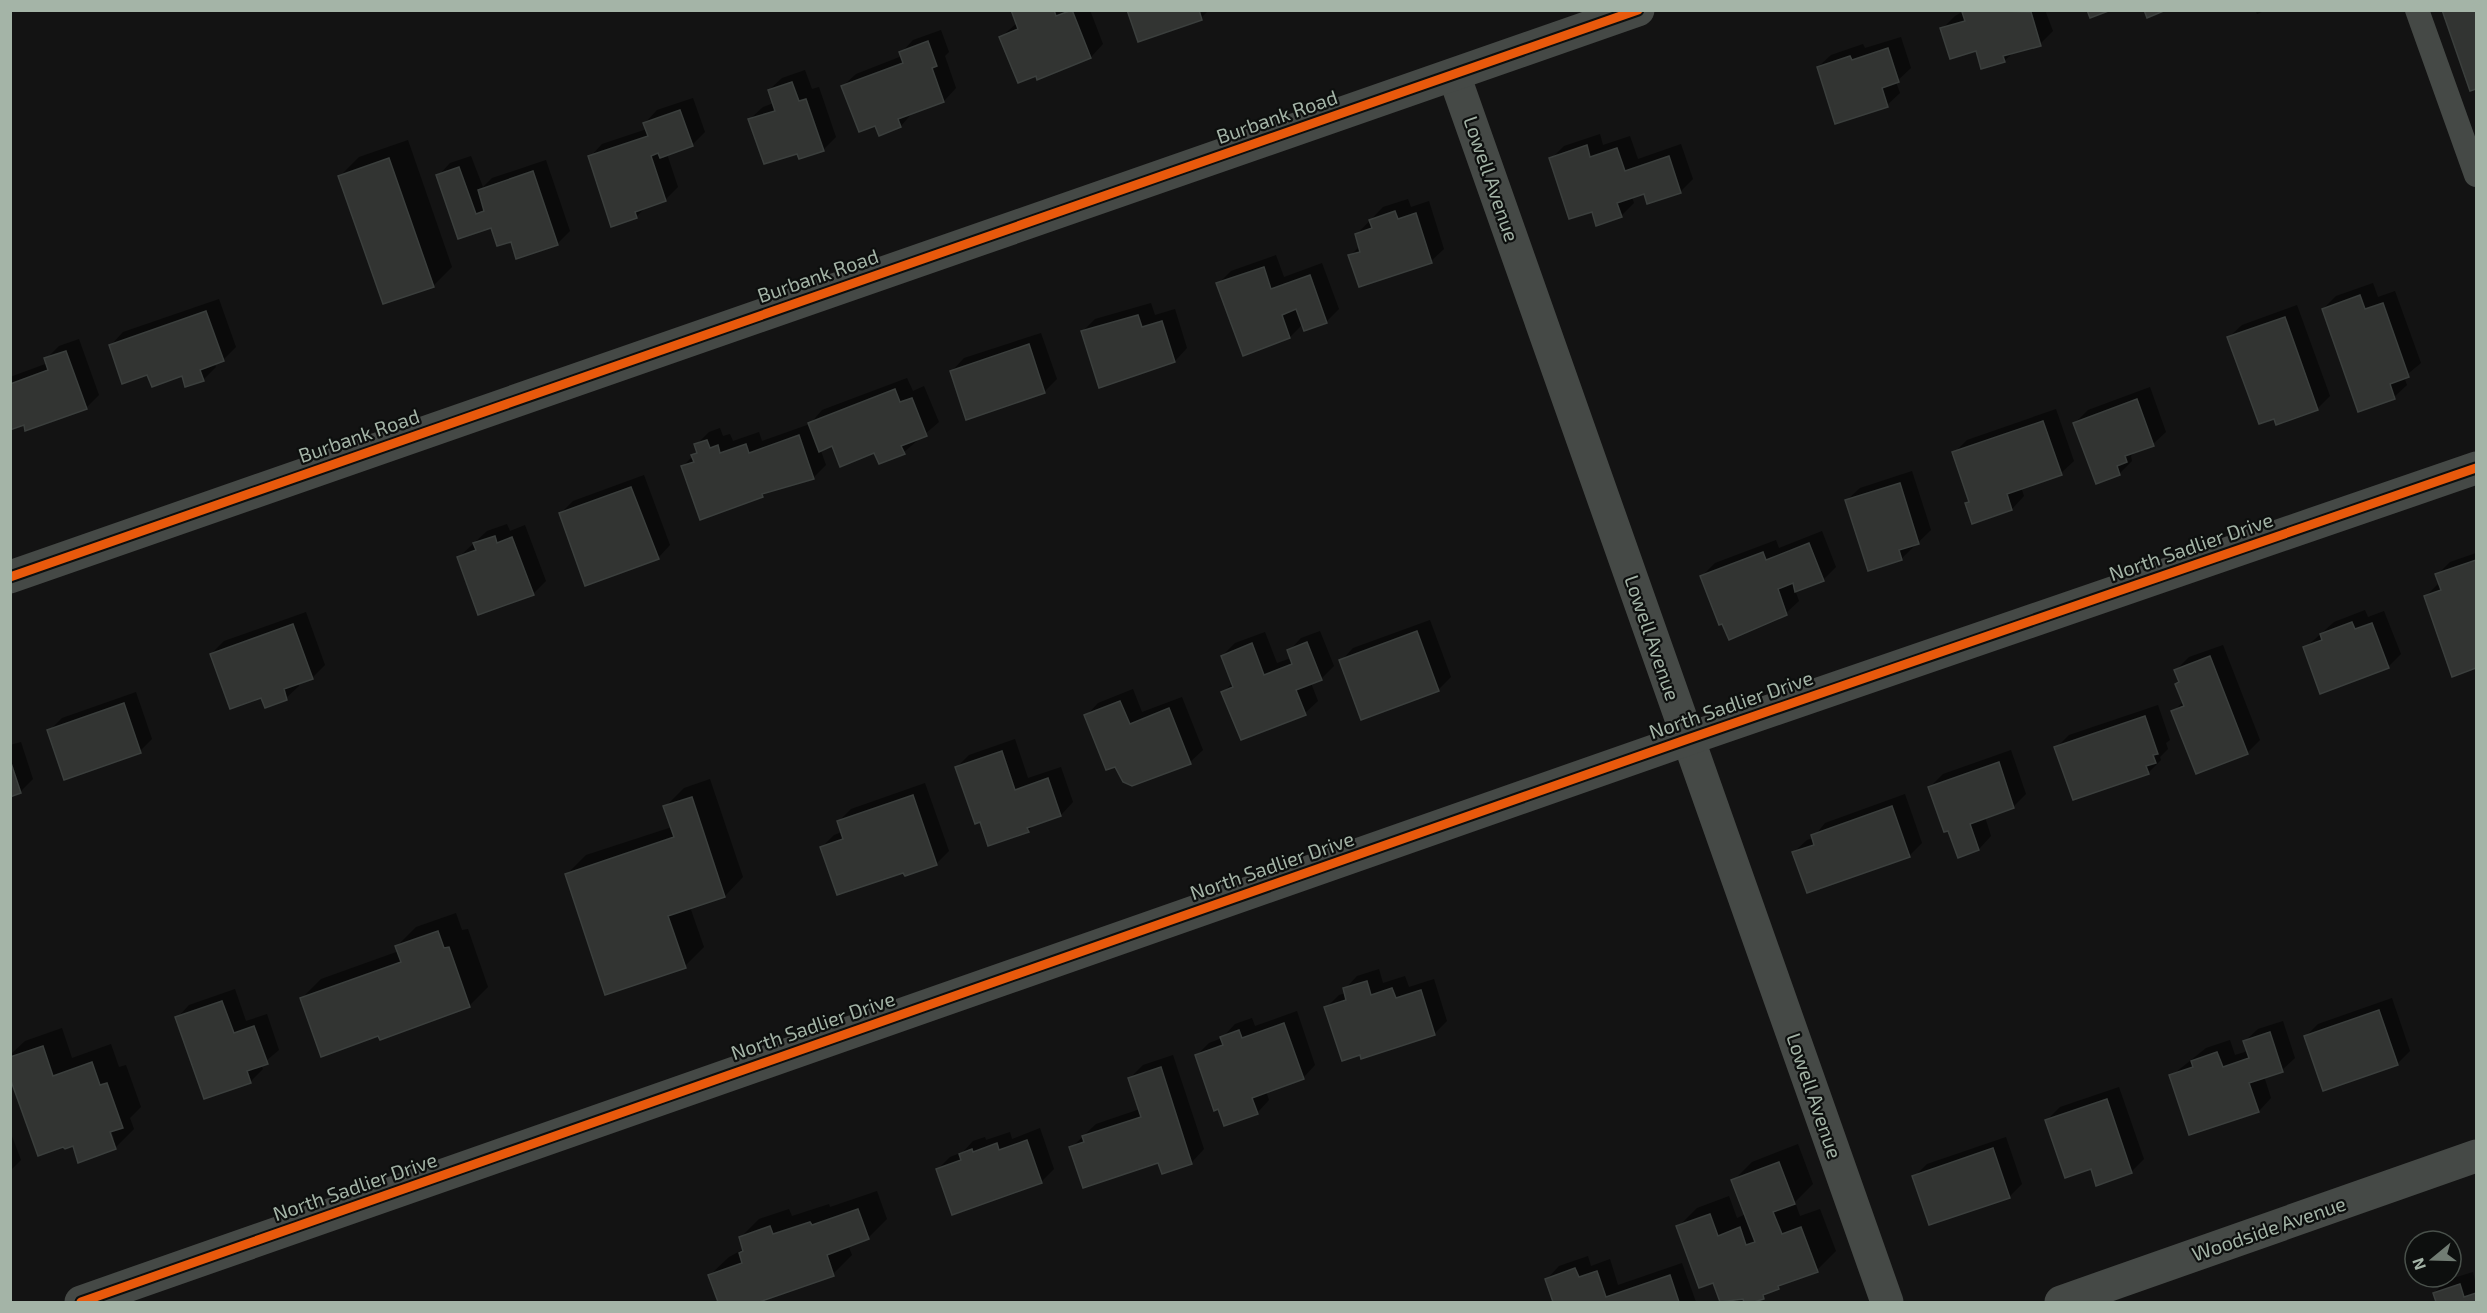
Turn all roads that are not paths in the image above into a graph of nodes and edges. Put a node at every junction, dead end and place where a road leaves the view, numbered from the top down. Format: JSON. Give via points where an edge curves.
{"nodes":[{"id":1,"x":1638,"y":10,"type":"edge"},
{"id":2,"x":2417,"y":10,"type":"edge"},
{"id":3,"x":1454,"y":75,"type":"junction"},
{"id":4,"x":2476,"y":175,"type":"edge"},
{"id":5,"x":2476,"y":468,"type":"edge"},
{"id":6,"x":10,"y":577,"type":"edge"},
{"id":7,"x":1688,"y":739,"type":"junction"},
{"id":8,"x":2476,"y":1156,"type":"edge"},
{"id":9,"x":81,"y":1302,"type":"edge"},
{"id":10,"x":1887,"y":1302,"type":"edge"},
{"id":11,"x":2061,"y":1302,"type":"edge"}],
"edges":[{"from":1,"to":3,"type":"street","name":"Burbank Road"},
{"from":2,"to":4,"type":"lane"},
{"from":3,"to":6,"type":"street","name":"Burbank Road"},
{"from":3,"to":7,"type":"street","name":"Lowell Avenue"},
{"from":5,"to":7,"type":"street","name":"North Sadlier Drive"},
{"from":7,"to":9,"type":"street","name":"North Sadlier Drive"},
{"from":7,"to":10,"type":"street","name":"Lowell Avenue"},
{"from":8,"to":11,"type":"street","name":"Woodside Avenue"}]}
